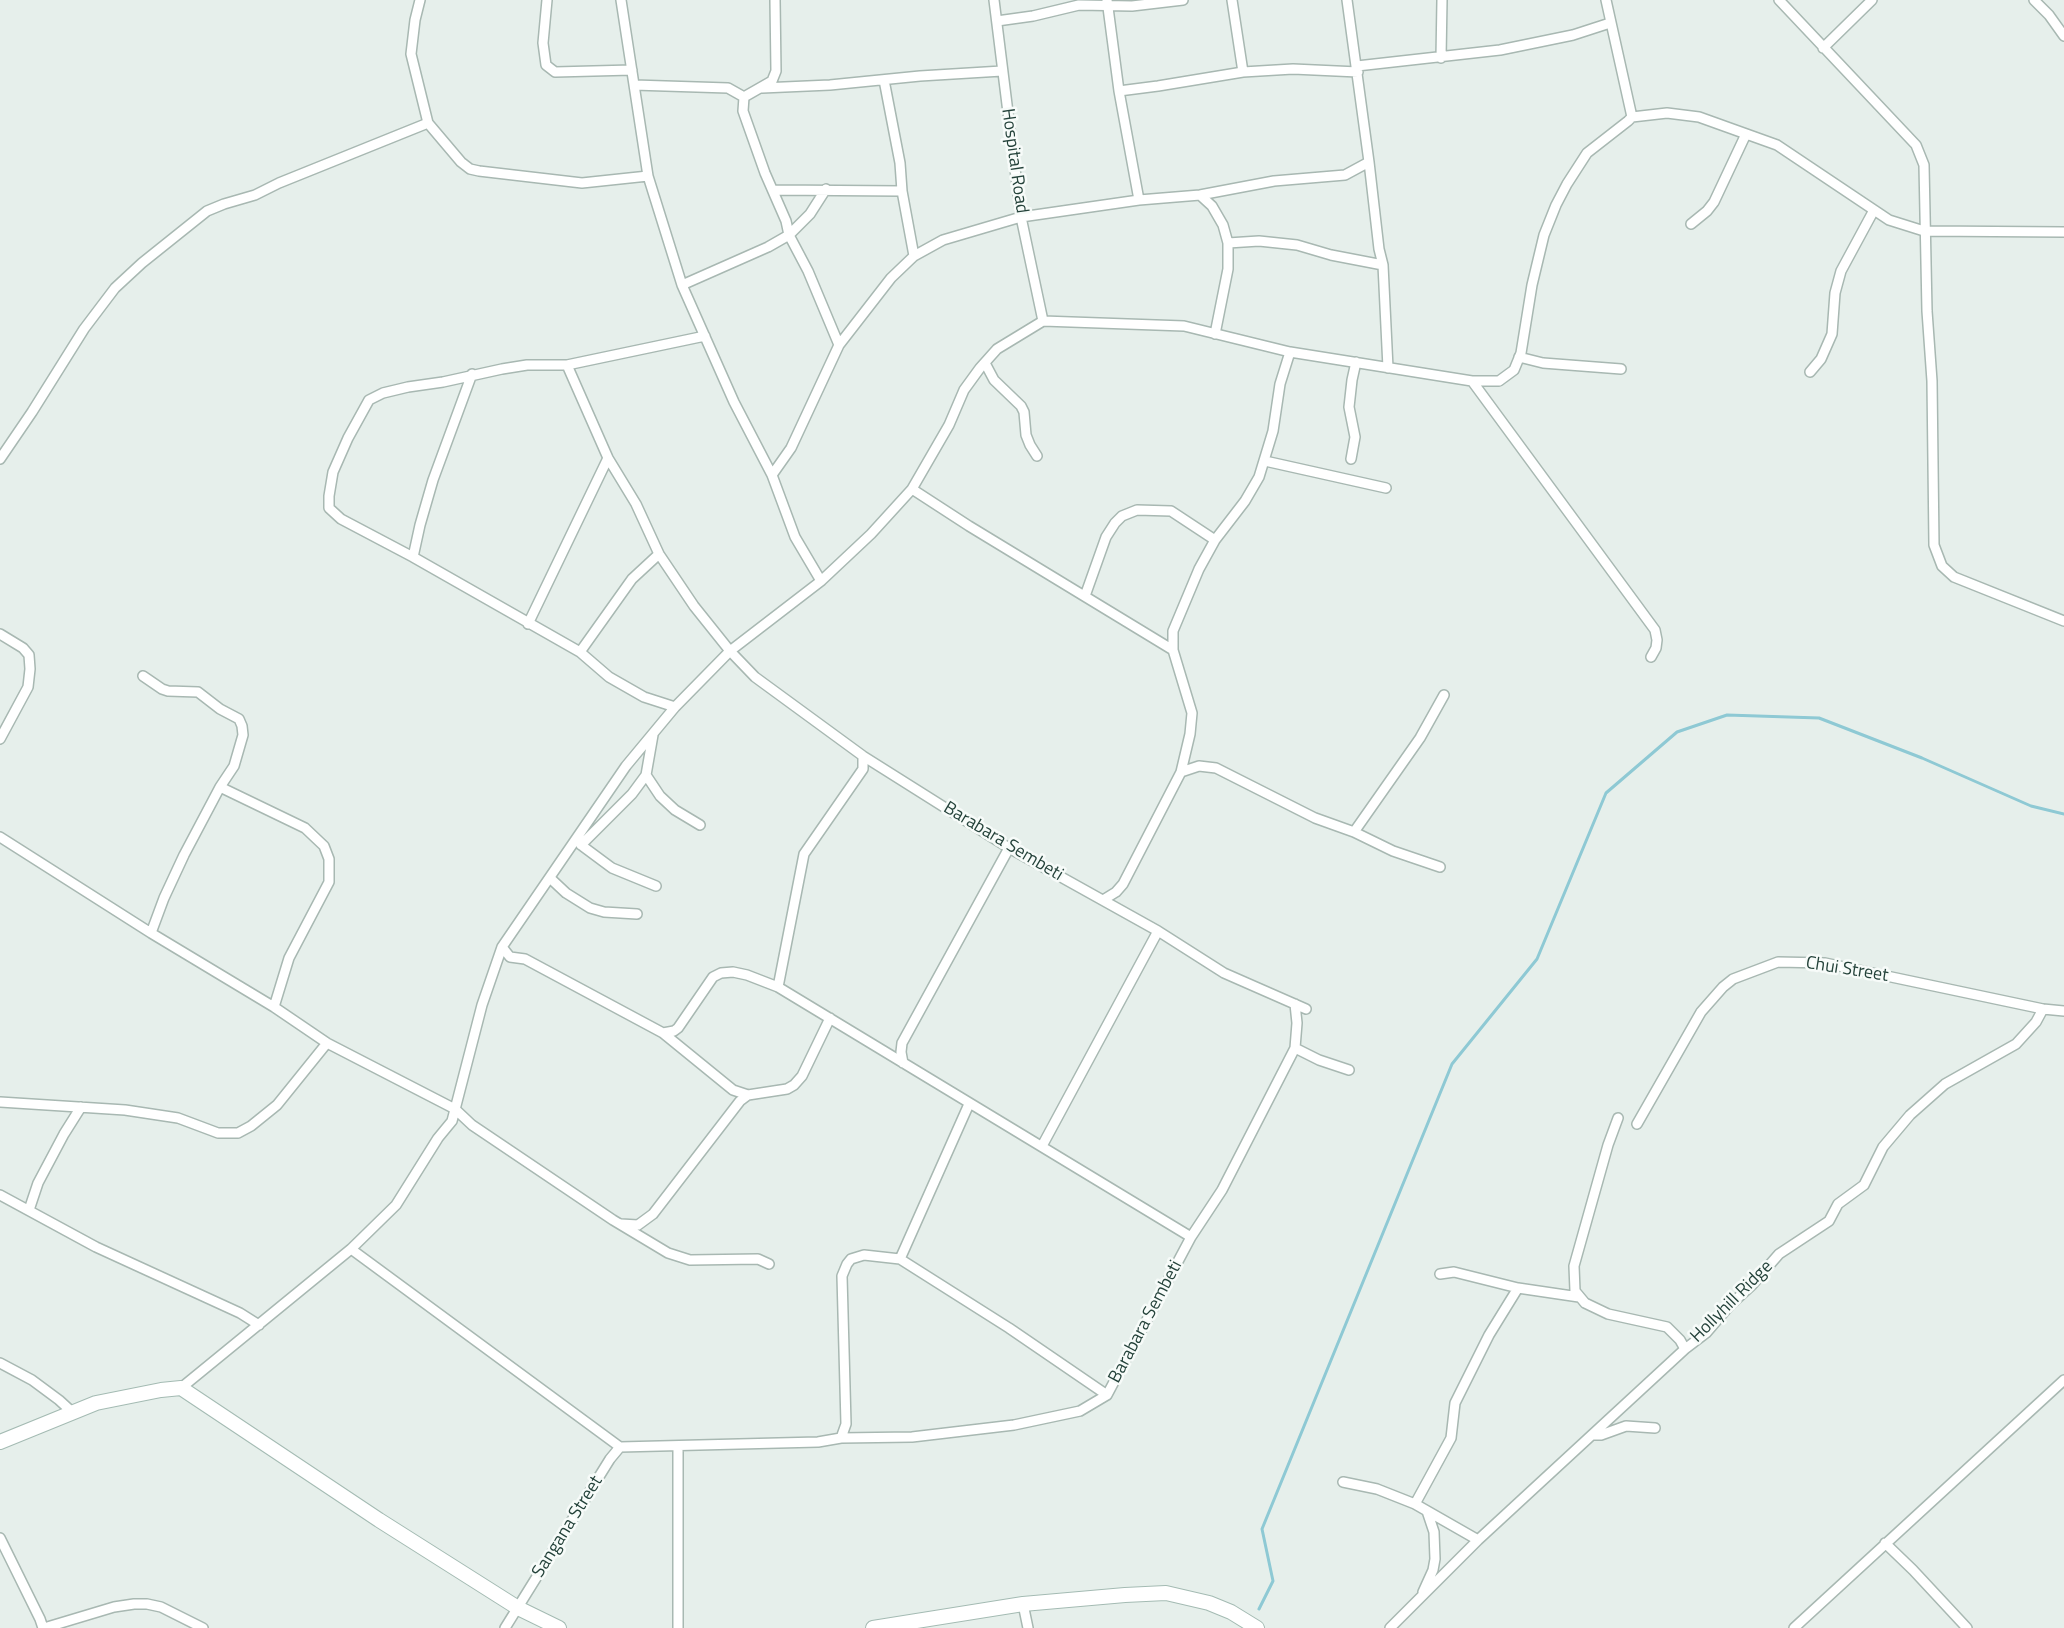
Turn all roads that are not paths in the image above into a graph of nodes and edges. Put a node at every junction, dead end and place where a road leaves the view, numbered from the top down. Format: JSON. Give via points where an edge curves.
{"nodes":[{"id":1,"x":420,"y":0,"type":"edge"},
{"id":2,"x":547,"y":0,"type":"edge"},
{"id":3,"x":621,"y":0,"type":"edge"},
{"id":4,"x":775,"y":0,"type":"edge"},
{"id":5,"x":994,"y":0,"type":"edge"},
{"id":6,"x":1183,"y":0,"type":"edge"},
{"id":7,"x":1232,"y":0,"type":"edge"},
{"id":8,"x":1347,"y":0,"type":"edge"},
{"id":9,"x":1442,"y":0,"type":"edge"},
{"id":10,"x":1606,"y":0,"type":"edge"},
{"id":11,"x":1779,"y":0,"type":"edge"},
{"id":12,"x":1872,"y":0,"type":"edge"},
{"id":13,"x":2034,"y":0,"type":"edge"},
{"id":14,"x":1107,"y":3,"type":"edge"},
{"id":15,"x":997,"y":21,"type":"junction"},
{"id":16,"x":1610,"y":23,"type":"junction"},
{"id":17,"x":2064,"y":36,"type":"edge"},
{"id":18,"x":1823,"y":48,"type":"junction"},
{"id":19,"x":1441,"y":58,"type":"junction"},
{"id":20,"x":1357,"y":69,"type":"junction"},
{"id":21,"x":632,"y":70,"type":"junction"},
{"id":22,"x":1002,"y":71,"type":"junction"},
{"id":23,"x":1243,"y":72,"type":"junction"},
{"id":24,"x":884,"y":80,"type":"junction"},
{"id":25,"x":634,"y":85,"type":"junction"},
{"id":26,"x":761,"y":88,"type":"junction"},
{"id":27,"x":1119,"y":91,"type":"junction"},
{"id":28,"x":744,"y":98,"type":"junction"},
{"id":29,"x":1632,"y":117,"type":"junction"},
{"id":30,"x":428,"y":123,"type":"junction"},
{"id":31,"x":1746,"y":134,"type":"junction"},
{"id":32,"x":1369,"y":162,"type":"junction"},
{"id":33,"x":648,"y":176,"type":"junction"},
{"id":34,"x":826,"y":189,"type":"junction"},
{"id":35,"x":773,"y":190,"type":"junction"},
{"id":36,"x":902,"y":192,"type":"junction"},
{"id":37,"x":1200,"y":195,"type":"junction"},
{"id":38,"x":1139,"y":200,"type":"junction"},
{"id":39,"x":1874,"y":210,"type":"junction"},
{"id":40,"x":1021,"y":217,"type":"junction"},
{"id":41,"x":1692,"y":224,"type":"dead end"},
{"id":42,"x":1924,"y":231,"type":"junction"},
{"id":43,"x":2064,"y":232,"type":"edge"},
{"id":44,"x":789,"y":235,"type":"junction"},
{"id":45,"x":1228,"y":243,"type":"junction"},
{"id":46,"x":914,"y":256,"type":"junction"},
{"id":47,"x":1383,"y":265,"type":"junction"},
{"id":48,"x":682,"y":285,"type":"junction"},
{"id":49,"x":1043,"y":321,"type":"junction"},
{"id":50,"x":1215,"y":334,"type":"junction"},
{"id":51,"x":705,"y":336,"type":"junction"},
{"id":52,"x":839,"y":345,"type":"junction"},
{"id":53,"x":1290,"y":352,"type":"junction"},
{"id":54,"x":1519,"y":357,"type":"junction"},
{"id":55,"x":985,"y":363,"type":"junction"},
{"id":56,"x":1356,"y":363,"type":"junction"},
{"id":57,"x":567,"y":365,"type":"junction"},
{"id":58,"x":1388,"y":368,"type":"junction"},
{"id":59,"x":1621,"y":369,"type":"dead end"},
{"id":60,"x":1810,"y":372,"type":"dead end"},
{"id":61,"x":472,"y":374,"type":"junction"},
{"id":62,"x":1472,"y":381,"type":"junction"},
{"id":63,"x":1037,"y":456,"type":"dead end"},
{"id":64,"x":608,"y":458,"type":"junction"},
{"id":65,"x":0,"y":459,"type":"edge"},
{"id":66,"x":1352,"y":459,"type":"dead end"},
{"id":67,"x":1265,"y":461,"type":"junction"},
{"id":68,"x":772,"y":476,"type":"junction"},
{"id":69,"x":1386,"y":488,"type":"dead end"},
{"id":70,"x":912,"y":489,"type":"junction"},
{"id":71,"x":1215,"y":540,"type":"junction"},
{"id":72,"x":659,"y":554,"type":"junction"},
{"id":73,"x":413,"y":557,"type":"junction"},
{"id":74,"x":821,"y":581,"type":"junction"},
{"id":75,"x":1085,"y":596,"type":"junction"},
{"id":76,"x":2064,"y":622,"type":"edge"},
{"id":77,"x":528,"y":624,"type":"junction"},
{"id":78,"x":0,"y":634,"type":"edge"},
{"id":79,"x":1173,"y":650,"type":"junction"},
{"id":80,"x":730,"y":651,"type":"junction"},
{"id":81,"x":580,"y":652,"type":"junction"},
{"id":82,"x":1651,"y":657,"type":"dead end"},
{"id":83,"x":143,"y":676,"type":"dead end"},
{"id":84,"x":1444,"y":695,"type":"dead end"},
{"id":85,"x":675,"y":707,"type":"junction"},
{"id":86,"x":654,"y":733,"type":"junction"},
{"id":87,"x":0,"y":738,"type":"edge"},
{"id":88,"x":863,"y":756,"type":"junction"},
{"id":89,"x":1181,"y":772,"type":"junction"},
{"id":90,"x":646,"y":775,"type":"junction"},
{"id":91,"x":220,"y":787,"type":"junction"},
{"id":92,"x":700,"y":825,"type":"dead end"},
{"id":93,"x":1354,"y":832,"type":"junction"},
{"id":94,"x":0,"y":837,"type":"edge"},
{"id":95,"x":579,"y":841,"type":"junction"},
{"id":96,"x":1009,"y":848,"type":"junction"},
{"id":97,"x":1440,"y":867,"type":"dead end"},
{"id":98,"x":550,"y":878,"type":"junction"},
{"id":99,"x":656,"y":886,"type":"dead end"},
{"id":100,"x":1103,"y":900,"type":"junction"},
{"id":101,"x":637,"y":914,"type":"dead end"},
{"id":102,"x":1158,"y":932,"type":"junction"},
{"id":103,"x":151,"y":933,"type":"junction"},
{"id":104,"x":502,"y":947,"type":"junction"},
{"id":105,"x":778,"y":987,"type":"junction"},
{"id":106,"x":1294,"y":1004,"type":"junction"},
{"id":107,"x":274,"y":1007,"type":"junction"},
{"id":108,"x":1306,"y":1009,"type":"dead end"},
{"id":109,"x":2043,"y":1009,"type":"junction"},
{"id":110,"x":2064,"y":1011,"type":"edge"},
{"id":111,"x":830,"y":1018,"type":"junction"},
{"id":112,"x":663,"y":1033,"type":"junction"},
{"id":113,"x":327,"y":1043,"type":"junction"},
{"id":114,"x":1295,"y":1048,"type":"junction"},
{"id":115,"x":903,"y":1062,"type":"junction"},
{"id":116,"x":1349,"y":1070,"type":"dead end"},
{"id":117,"x":748,"y":1095,"type":"junction"},
{"id":118,"x":0,"y":1102,"type":"edge"},
{"id":119,"x":969,"y":1104,"type":"junction"},
{"id":120,"x":81,"y":1107,"type":"junction"},
{"id":121,"x":455,"y":1109,"type":"junction"},
{"id":122,"x":1618,"y":1118,"type":"dead end"},
{"id":123,"x":1637,"y":1124,"type":"dead end"},
{"id":124,"x":1042,"y":1146,"type":"junction"},
{"id":125,"x":0,"y":1195,"type":"edge"},
{"id":126,"x":29,"y":1210,"type":"junction"},
{"id":127,"x":620,"y":1224,"type":"junction"},
{"id":128,"x":1191,"y":1238,"type":"junction"},
{"id":129,"x":351,"y":1249,"type":"junction"},
{"id":130,"x":900,"y":1259,"type":"junction"},
{"id":131,"x":769,"y":1264,"type":"dead end"},
{"id":132,"x":1440,"y":1274,"type":"dead end"},
{"id":133,"x":1518,"y":1288,"type":"junction"},
{"id":134,"x":1579,"y":1297,"type":"junction"},
{"id":135,"x":259,"y":1325,"type":"junction"},
{"id":136,"x":1685,"y":1349,"type":"junction"},
{"id":137,"x":0,"y":1363,"type":"edge"},
{"id":138,"x":2064,"y":1380,"type":"edge"},
{"id":139,"x":182,"y":1388,"type":"junction"},
{"id":140,"x":1107,"y":1395,"type":"junction"},
{"id":141,"x":71,"y":1412,"type":"junction"},
{"id":142,"x":1655,"y":1428,"type":"dead end"},
{"id":143,"x":1592,"y":1435,"type":"junction"},
{"id":144,"x":841,"y":1438,"type":"junction"},
{"id":145,"x":0,"y":1442,"type":"edge"},
{"id":146,"x":678,"y":1446,"type":"junction"},
{"id":147,"x":620,"y":1447,"type":"junction"},
{"id":148,"x":1343,"y":1482,"type":"dead end"},
{"id":149,"x":1415,"y":1504,"type":"junction"},
{"id":150,"x":1427,"y":1511,"type":"junction"},
{"id":151,"x":0,"y":1538,"type":"edge"},
{"id":152,"x":1478,"y":1540,"type":"junction"},
{"id":153,"x":1885,"y":1543,"type":"junction"},
{"id":154,"x":1421,"y":1598,"type":"junction"},
{"id":155,"x":1023,"y":1604,"type":"junction"},
{"id":156,"x":518,"y":1608,"type":"junction"},
{"id":157,"x":43,"y":1628,"type":"edge"},
{"id":158,"x":203,"y":1628,"type":"edge"},
{"id":159,"x":505,"y":1628,"type":"edge"},
{"id":160,"x":559,"y":1628,"type":"edge"},
{"id":161,"x":678,"y":1628,"type":"edge"},
{"id":162,"x":873,"y":1628,"type":"edge"},
{"id":163,"x":1028,"y":1628,"type":"edge"},
{"id":164,"x":1257,"y":1628,"type":"edge"},
{"id":165,"x":1390,"y":1628,"type":"edge"},
{"id":166,"x":1794,"y":1628,"type":"edge"},
{"id":167,"x":1967,"y":1628,"type":"edge"}],
"edges":[{"from":1,"to":30,"type":"street","via":[[411,54]]},
{"from":2,"to":21,"type":"street","via":[[543,43],[546,65],[555,72]]},
{"from":3,"to":21,"type":"street"},
{"from":4,"to":26,"type":"street","via":[[776,71],[772,81]]},
{"from":5,"to":15,"type":"street","name":"Hospital Road"},
{"from":6,"to":14,"type":"street","via":[[1132,6]]},
{"from":7,"to":23,"type":"street"},
{"from":8,"to":20,"type":"street"},
{"from":9,"to":19,"type":"street"},
{"from":10,"to":16,"type":"street"},
{"from":11,"to":18,"type":"street"},
{"from":12,"to":18,"type":"street"},
{"from":13,"to":17,"type":"street"},
{"from":14,"to":15,"type":"street"},
{"from":14,"to":27,"type":"street"},
{"from":15,"to":22,"type":"street","name":"Hospital Road"},
{"from":16,"to":19,"type":"street","via":[[1521,46]]},
{"from":16,"to":29,"type":"street"},
{"from":18,"to":42,"type":"street","via":[[1916,145],[1924,165]]},
{"from":19,"to":20,"type":"street"},
{"from":20,"to":23,"type":"street"},
{"from":20,"to":32,"type":"street"},
{"from":21,"to":25,"type":"street"},
{"from":22,"to":24,"type":"street"},
{"from":22,"to":40,"type":"street","name":"Hospital Road"},
{"from":23,"to":27,"type":"street"},
{"from":24,"to":26,"type":"street"},
{"from":24,"to":36,"type":"street"},
{"from":25,"to":28,"type":"street","via":[[728,88]]},
{"from":25,"to":33,"type":"street"},
{"from":26,"to":28,"type":"street"},
{"from":27,"to":38,"type":"street"},
{"from":28,"to":35,"type":"street","via":[[743,111]]},
{"from":29,"to":31,"type":"street","via":[[1667,113],[1699,117]]},
{"from":29,"to":54,"type":"street","via":[[1587,153],[1556,205],[1544,235]]},
{"from":30,"to":33,"type":"street","via":[[470,169],[582,183]]},
{"from":30,"to":65,"type":"street","via":[[207,211],[142,262],[115,288],[84,330]]},
{"from":31,"to":39,"type":"street","via":[[1777,145]]},
{"from":31,"to":41,"type":"street","via":[[1714,202]]},
{"from":32,"to":37,"type":"street","via":[[1345,175],[1274,181]]},
{"from":32,"to":47,"type":"street"},
{"from":33,"to":48,"type":"street"},
{"from":34,"to":35,"type":"street"},
{"from":34,"to":36,"type":"street"},
{"from":34,"to":44,"type":"street","via":[[810,214]]},
{"from":35,"to":44,"type":"street"},
{"from":36,"to":46,"type":"street"},
{"from":37,"to":38,"type":"street"},
{"from":37,"to":45,"type":"street","via":[[1212,206]]},
{"from":38,"to":40,"type":"street"},
{"from":39,"to":42,"type":"street"},
{"from":39,"to":60,"type":"street","via":[[1841,272],[1832,334],[1821,359]]},
{"from":40,"to":46,"type":"street","via":[[943,240]]},
{"from":40,"to":49,"type":"street","name":"Hospital Road"},
{"from":42,"to":43,"type":"street"},
{"from":42,"to":76,"type":"street","via":[[1932,381],[1934,544],[1942,566],[1954,577]]},
{"from":44,"to":48,"type":"street"},
{"from":44,"to":52,"type":"street"},
{"from":45,"to":47,"type":"street","via":[[1297,245]]},
{"from":45,"to":50,"type":"street","via":[[1228,269]]},
{"from":46,"to":52,"type":"street","via":[[891,278]]},
{"from":47,"to":58,"type":"street"},
{"from":48,"to":51,"type":"street"},
{"from":49,"to":50,"type":"street","via":[[1184,326]]},
{"from":49,"to":55,"type":"street","via":[[997,349]]},
{"from":50,"to":53,"type":"street"},
{"from":51,"to":57,"type":"street"},
{"from":51,"to":68,"type":"street"},
{"from":52,"to":68,"type":"street","via":[[791,448]]},
{"from":53,"to":56,"type":"street"},
{"from":53,"to":67,"type":"street"},
{"from":54,"to":59,"type":"street","via":[[1543,363]]},
{"from":54,"to":62,"type":"street","via":[[1514,370],[1499,381]]},
{"from":55,"to":63,"type":"street","via":[[994,381],[1021,406],[1026,435]]},
{"from":55,"to":70,"type":"street","via":[[964,390]]},
{"from":56,"to":58,"type":"street"},
{"from":56,"to":66,"type":"street","via":[[1350,407],[1355,437]]},
{"from":57,"to":61,"type":"street","via":[[527,365]]},
{"from":57,"to":64,"type":"street","name":"Barabara Sembeti"},
{"from":58,"to":62,"type":"street"},
{"from":61,"to":73,"type":"street","via":[[433,480]]},
{"from":61,"to":73,"type":"street","via":[[383,393],[369,400],[333,472],[329,508],[341,519]]},
{"from":62,"to":82,"type":"street","via":[[1655,630],[1656,648]]},
{"from":64,"to":72,"type":"street","name":"Barabara Sembeti","via":[[636,504]]},
{"from":64,"to":77,"type":"street"},
{"from":67,"to":69,"type":"street"},
{"from":67,"to":71,"type":"street","via":[[1245,501]]},
{"from":68,"to":74,"type":"street","via":[[795,537]]},
{"from":70,"to":74,"type":"street"},
{"from":70,"to":75,"type":"street"},
{"from":71,"to":75,"type":"street","via":[[1171,511],[1137,510],[1122,516],[1106,537]]},
{"from":71,"to":79,"type":"street","via":[[1173,631]]},
{"from":72,"to":80,"type":"street","name":"Barabara Sembeti"},
{"from":72,"to":81,"type":"street","via":[[632,579]]},
{"from":73,"to":77,"type":"street"},
{"from":74,"to":80,"type":"street"},
{"from":75,"to":79,"type":"street"},
{"from":77,"to":81,"type":"street"},
{"from":78,"to":87,"type":"street","via":[[30,655],[30,669],[28,687]]},
{"from":79,"to":89,"type":"street","via":[[1192,713]]},
{"from":80,"to":85,"type":"street"},
{"from":80,"to":88,"type":"street","name":"Barabara Sembeti","via":[[755,677]]},
{"from":81,"to":85,"type":"street","via":[[626,687]]},
{"from":83,"to":91,"type":"street","via":[[168,691],[198,692],[239,719],[241,744],[234,766]]},
{"from":84,"to":93,"type":"street","via":[[1420,738]]},
{"from":85,"to":86,"type":"street"},
{"from":86,"to":90,"type":"street"},
{"from":86,"to":95,"type":"street","via":[[626,766]]},
{"from":88,"to":96,"type":"street","name":"Barabara Sembeti"},
{"from":88,"to":105,"type":"street","via":[[863,769],[804,854]]},
{"from":89,"to":93,"type":"street","via":[[1199,766],[1216,768],[1315,818]]},
{"from":89,"to":100,"type":"street","via":[[1123,884]]},
{"from":90,"to":92,"type":"street","via":[[675,810]]},
{"from":90,"to":95,"type":"street","via":[[632,794]]},
{"from":91,"to":103,"type":"street","via":[[184,855]]},
{"from":91,"to":107,"type":"street","via":[[305,828],[324,846],[329,859],[328,882],[289,958]]},
{"from":93,"to":97,"type":"street"},
{"from":94,"to":103,"type":"street"},
{"from":95,"to":98,"type":"street"},
{"from":95,"to":99,"type":"street","via":[[612,868]]},
{"from":96,"to":100,"type":"street","name":"Barabara Sembeti"},
{"from":96,"to":115,"type":"street","via":[[902,1044]]},
{"from":98,"to":101,"type":"street","via":[[590,908]]},
{"from":98,"to":104,"type":"street"},
{"from":100,"to":102,"type":"street","name":"Barabara Sembeti"},
{"from":102,"to":106,"type":"street","name":"Barabara Sembeti","via":[[1224,972]]},
{"from":102,"to":124,"type":"street"},
{"from":103,"to":107,"type":"street"},
{"from":104,"to":112,"type":"street","via":[[510,957],[525,959]]},
{"from":104,"to":121,"type":"street","via":[[482,1005]]},
{"from":105,"to":111,"type":"street"},
{"from":105,"to":112,"type":"street","via":[[747,975],[721,973],[713,977],[678,1028]]},
{"from":106,"to":108,"type":"street","name":"Barabara Sembeti"},
{"from":106,"to":114,"type":"street","name":"Barabara Sembeti"},
{"from":107,"to":113,"type":"street"},
{"from":109,"to":110,"type":"street","name":"Chui Street"},
{"from":109,"to":123,"type":"street","name":"Chui Street","via":[[1825,963],[1778,962],[1733,979],[1701,1012]]},
{"from":109,"to":136,"type":"street","name":"Hollyhill Ridge","via":[[2016,1044],[1945,1084],[1910,1115],[1884,1147],[1864,1185],[1838,1203],[1829,1221],[1779,1254],[1706,1334]]},
{"from":111,"to":115,"type":"street"},
{"from":111,"to":117,"type":"street","via":[[794,1085]]},
{"from":112,"to":117,"type":"street","via":[[733,1090]]},
{"from":113,"to":120,"type":"street","via":[[277,1105],[238,1133],[218,1133],[178,1118]]},
{"from":113,"to":121,"type":"street"},
{"from":114,"to":116,"type":"street"},
{"from":114,"to":128,"type":"street","name":"Barabara Sembeti","via":[[1222,1190]]},
{"from":115,"to":119,"type":"street"},
{"from":117,"to":127,"type":"street","via":[[653,1214],[638,1225]]},
{"from":118,"to":120,"type":"street"},
{"from":119,"to":124,"type":"street"},
{"from":119,"to":130,"type":"street"},
{"from":120,"to":126,"type":"street","via":[[38,1183]]},
{"from":121,"to":127,"type":"street","via":[[472,1125]]},
{"from":121,"to":129,"type":"street","via":[[452,1121],[396,1205]]},
{"from":122,"to":134,"type":"street","via":[[1574,1266]]},
{"from":124,"to":128,"type":"street"},
{"from":125,"to":126,"type":"street"},
{"from":126,"to":135,"type":"street","via":[[96,1247]]},
{"from":127,"to":131,"type":"street","via":[[679,1258],[758,1259]]},
{"from":128,"to":140,"type":"street","name":"Barabara Sembeti"},
{"from":129,"to":135,"type":"street"},
{"from":129,"to":147,"type":"street"},
{"from":130,"to":140,"type":"street"},
{"from":130,"to":144,"type":"street","via":[[856,1257],[847,1264],[842,1276],[846,1424]]},
{"from":132,"to":133,"type":"street","via":[[1454,1272]]},
{"from":133,"to":134,"type":"street"},
{"from":133,"to":149,"type":"street","via":[[1455,1403],[1451,1438]]},
{"from":134,"to":136,"type":"street","via":[[1608,1314],[1667,1327]]},
{"from":135,"to":139,"type":"street"},
{"from":136,"to":143,"type":"street","name":"Hollyhill Ridge"},
{"from":137,"to":141,"type":"street","via":[[32,1380]]},
{"from":138,"to":153,"type":"street"},
{"from":139,"to":141,"type":"street","via":[[96,1403]]},
{"from":139,"to":156,"type":"street"},
{"from":140,"to":144,"type":"street","name":"Barabara Sembeti","via":[[1080,1411],[1014,1425],[912,1437]]},
{"from":141,"to":145,"type":"street"},
{"from":142,"to":143,"type":"street","via":[[1626,1426]]},
{"from":143,"to":152,"type":"street","name":"Hollyhill Ridge"},
{"from":144,"to":146,"type":"street","name":"Barabara Sembeti"},
{"from":146,"to":147,"type":"street","name":"Barabara Sembeti"},
{"from":146,"to":161,"type":"street"},
{"from":147,"to":156,"type":"street","name":"Sangana Street"},
{"from":148,"to":149,"type":"street","via":[[1377,1489]]},
{"from":149,"to":150,"type":"street"},
{"from":150,"to":152,"type":"street"},
{"from":150,"to":154,"type":"street","via":[[1434,1532],[1435,1559]]},
{"from":151,"to":157,"type":"street"},
{"from":152,"to":154,"type":"street","name":"Hollyhill Ridge"},
{"from":153,"to":166,"type":"street"},
{"from":153,"to":167,"type":"street"},
{"from":154,"to":165,"type":"street","name":"Hollyhill Ridge"},
{"from":155,"to":162,"type":"street"},
{"from":155,"to":163,"type":"street"},
{"from":155,"to":164,"type":"street","via":[[1166,1593],[1209,1603]]},
{"from":156,"to":159,"type":"street","name":"Sangana Street"},
{"from":156,"to":160,"type":"street"},
{"from":157,"to":158,"type":"street","via":[[114,1607],[147,1604]]}]}
